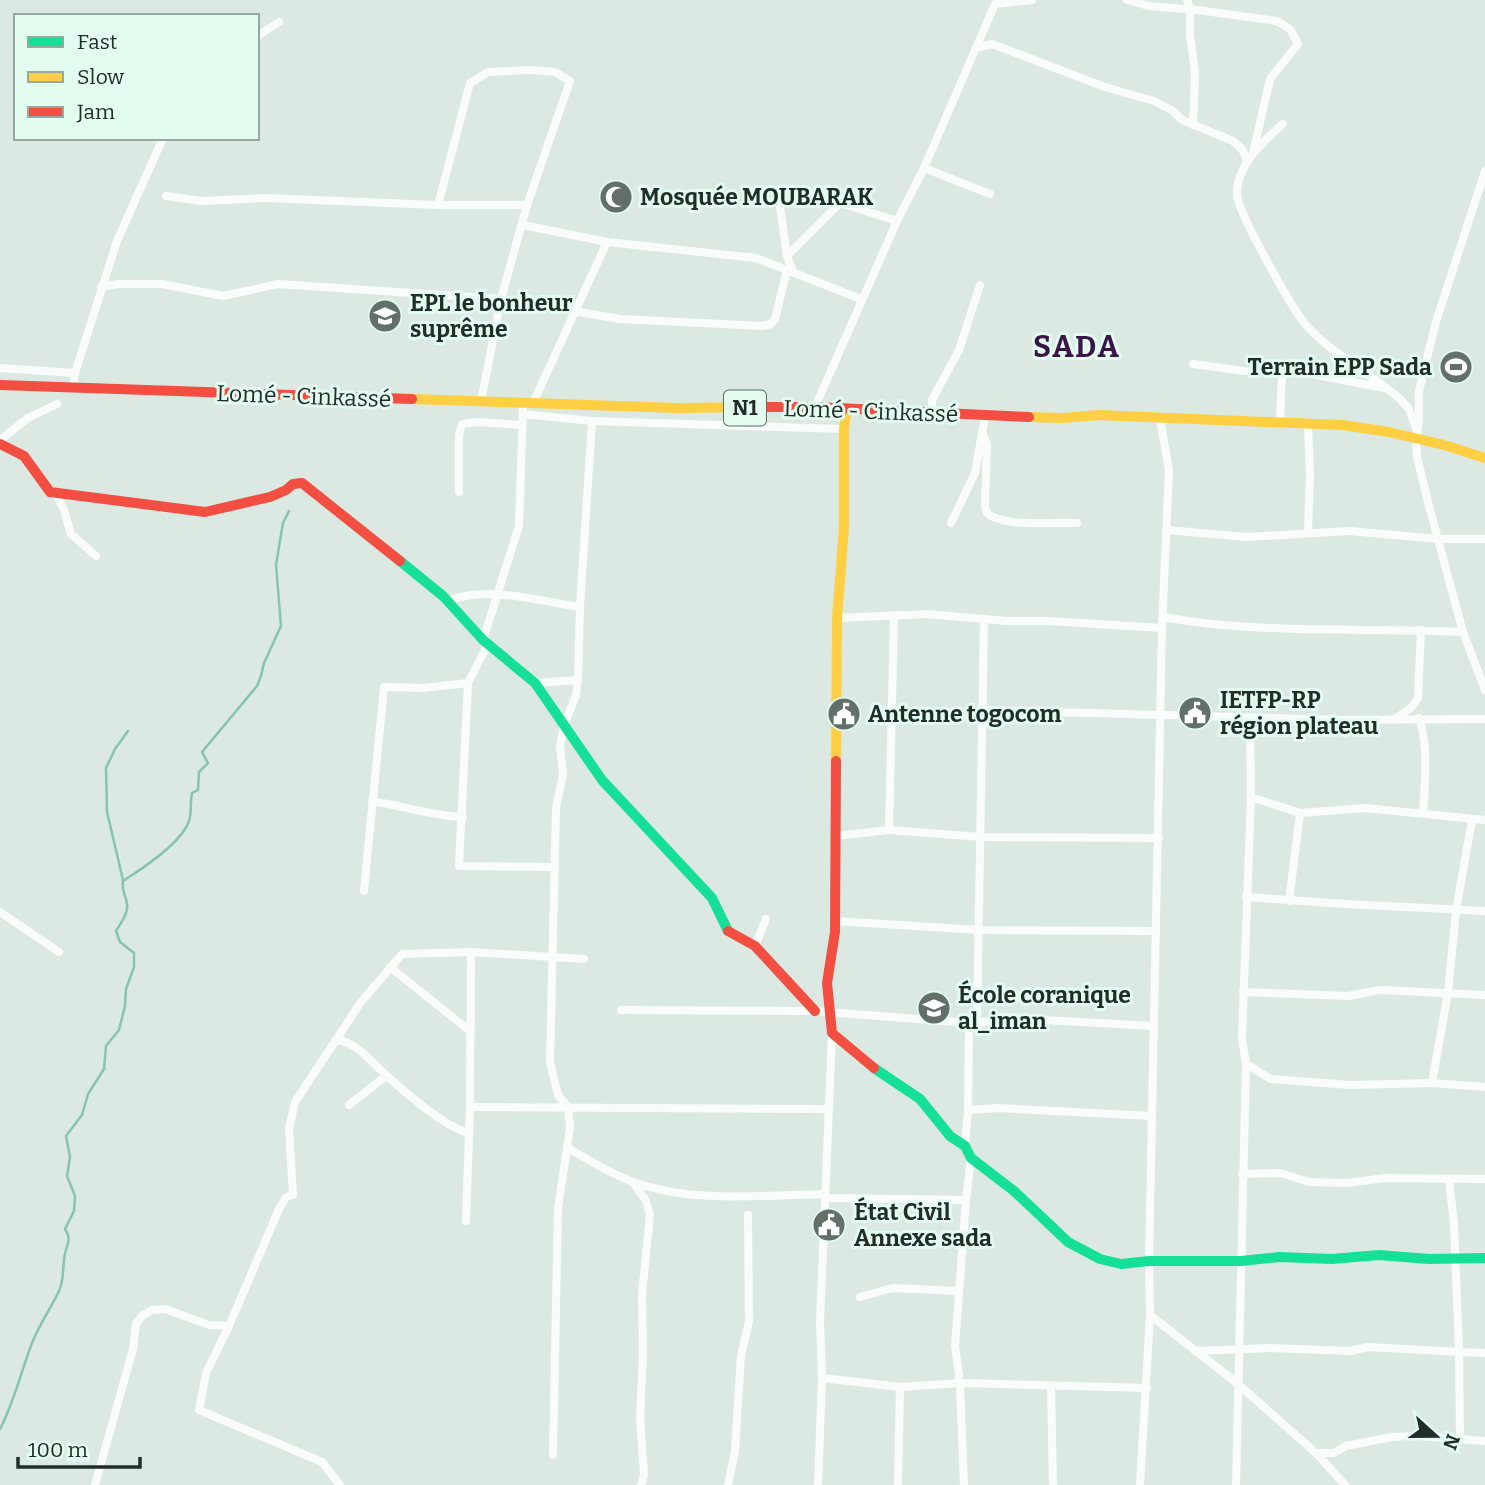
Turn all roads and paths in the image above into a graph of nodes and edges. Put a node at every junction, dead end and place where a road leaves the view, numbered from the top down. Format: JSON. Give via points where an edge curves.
{"nodes":[{"id":1,"x":1032,"y":0,"type":"edge"},
{"id":2,"x":1127,"y":0,"type":"edge"},
{"id":3,"x":1187,"y":0,"type":"edge"},
{"id":4,"x":1190,"y":9,"type":"junction"},
{"id":5,"x":279,"y":22,"type":"dead end"},
{"id":6,"x":259,"y":35,"type":"edge"},
{"id":7,"x":976,"y":47,"type":"junction"},
{"id":8,"x":1283,"y":124,"type":"dead end"},
{"id":9,"x":1193,"y":125,"type":"junction"},
{"id":10,"x":162,"y":140,"type":"edge"},
{"id":11,"x":1248,"y":162,"type":"junction"},
{"id":12,"x":924,"y":169,"type":"junction"},
{"id":13,"x":1485,"y":171,"type":"edge"},
{"id":14,"x":990,"y":194,"type":"dead end"},
{"id":15,"x":166,"y":196,"type":"dead end"},
{"id":16,"x":827,"y":196,"type":"dead end"},
{"id":17,"x":840,"y":203,"type":"junction"},
{"id":18,"x":438,"y":205,"type":"junction"},
{"id":19,"x":527,"y":205,"type":"junction"},
{"id":20,"x":780,"y":206,"type":"dead end"},
{"id":21,"x":897,"y":221,"type":"junction"},
{"id":22,"x":523,"y":225,"type":"junction"},
{"id":23,"x":607,"y":242,"type":"junction"},
{"id":24,"x":787,"y":256,"type":"junction"},
{"id":25,"x":790,"y":271,"type":"junction"},
{"id":26,"x":980,"y":285,"type":"dead end"},
{"id":27,"x":101,"y":287,"type":"junction"},
{"id":28,"x":501,"y":299,"type":"junction"},
{"id":29,"x":861,"y":299,"type":"junction"},
{"id":30,"x":573,"y":312,"type":"junction"},
{"id":31,"x":1193,"y":364,"type":"dead end"},
{"id":32,"x":0,"y":368,"type":"edge"},
{"id":33,"x":75,"y":373,"type":"junction"},
{"id":34,"x":1282,"y":373,"type":"junction"},
{"id":35,"x":0,"y":385,"type":"edge"},
{"id":36,"x":73,"y":387,"type":"junction"},
{"id":37,"x":1388,"y":388,"type":"junction"},
{"id":38,"x":481,"y":401,"type":"junction"},
{"id":39,"x":57,"y":404,"type":"dead end"},
{"id":40,"x":527,"y":407,"type":"junction"},
{"id":41,"x":815,"y":407,"type":"junction"},
{"id":42,"x":677,"y":408,"type":"junction"},
{"id":43,"x":847,"y":408,"type":"junction"},
{"id":44,"x":933,"y":414,"type":"junction"},
{"id":45,"x":985,"y":416,"type":"junction"},
{"id":46,"x":1160,"y":419,"type":"junction"},
{"id":47,"x":592,"y":421,"type":"junction"},
{"id":48,"x":1279,"y":422,"type":"junction"},
{"id":49,"x":668,"y":424,"type":"junction"},
{"id":50,"x":1308,"y":424,"type":"junction"},
{"id":51,"x":522,"y":425,"type":"junction"},
{"id":52,"x":845,"y":429,"type":"junction"},
{"id":53,"x":983,"y":433,"type":"junction"},
{"id":54,"x":1417,"y":435,"type":"junction"},
{"id":55,"x":0,"y":442,"type":"edge"},
{"id":56,"x":1485,"y":458,"type":"edge"},
{"id":57,"x":459,"y":492,"type":"dead end"},
{"id":58,"x":55,"y":493,"type":"junction"},
{"id":59,"x":951,"y":523,"type":"dead end"},
{"id":60,"x":1077,"y":523,"type":"dead end"},
{"id":61,"x":1167,"y":530,"type":"junction"},
{"id":62,"x":1308,"y":532,"type":"junction"},
{"id":63,"x":1439,"y":539,"type":"junction"},
{"id":64,"x":1485,"y":539,"type":"edge"},
{"id":65,"x":96,"y":556,"type":"dead end"},
{"id":66,"x":495,"y":595,"type":"junction"},
{"id":67,"x":448,"y":601,"type":"junction"},
{"id":68,"x":580,"y":607,"type":"junction"},
{"id":69,"x":894,"y":616,"type":"junction"},
{"id":70,"x":1163,"y":617,"type":"junction"},
{"id":71,"x":837,"y":618,"type":"junction"},
{"id":72,"x":984,"y":620,"type":"junction"},
{"id":73,"x":1162,"y":628,"type":"junction"},
{"id":74,"x":1421,"y":630,"type":"junction"},
{"id":75,"x":1463,"y":632,"type":"junction"},
{"id":76,"x":485,"y":642,"type":"junction"},
{"id":77,"x":578,"y":680,"type":"junction"},
{"id":78,"x":535,"y":683,"type":"junction"},
{"id":79,"x":468,"y":684,"type":"junction"},
{"id":80,"x":1485,"y":690,"type":"edge"},
{"id":81,"x":983,"y":710,"type":"junction"},
{"id":82,"x":1162,"y":716,"type":"junction"},
{"id":83,"x":1250,"y":718,"type":"junction"},
{"id":84,"x":1395,"y":718,"type":"junction"},
{"id":85,"x":1419,"y":718,"type":"junction"},
{"id":86,"x":1485,"y":719,"type":"edge"},
{"id":87,"x":564,"y":726,"type":"junction"},
{"id":88,"x":1251,"y":797,"type":"junction"},
{"id":89,"x":372,"y":801,"type":"junction"},
{"id":90,"x":1300,"y":813,"type":"junction"},
{"id":91,"x":1423,"y":813,"type":"junction"},
{"id":92,"x":463,"y":817,"type":"junction"},
{"id":93,"x":1472,"y":820,"type":"junction"},
{"id":94,"x":1485,"y":820,"type":"edge"},
{"id":95,"x":889,"y":830,"type":"junction"},
{"id":96,"x":835,"y":836,"type":"junction"},
{"id":97,"x":981,"y":837,"type":"junction"},
{"id":98,"x":1159,"y":838,"type":"junction"},
{"id":99,"x":555,"y":867,"type":"junction"},
{"id":100,"x":364,"y":891,"type":"dead end"},
{"id":101,"x":1246,"y":897,"type":"junction"},
{"id":102,"x":1289,"y":901,"type":"junction"},
{"id":103,"x":1455,"y":910,"type":"junction"},
{"id":104,"x":1485,"y":911,"type":"edge"},
{"id":105,"x":0,"y":912,"type":"edge"},
{"id":106,"x":766,"y":919,"type":"dead end"},
{"id":107,"x":835,"y":920,"type":"junction"},
{"id":108,"x":979,"y":930,"type":"junction"},
{"id":109,"x":1156,"y":931,"type":"junction"},
{"id":110,"x":755,"y":946,"type":"junction"},
{"id":111,"x":59,"y":952,"type":"dead end"},
{"id":112,"x":471,"y":952,"type":"junction"},
{"id":113,"x":552,"y":958,"type":"junction"},
{"id":114,"x":584,"y":959,"type":"dead end"},
{"id":115,"x":390,"y":967,"type":"junction"},
{"id":116,"x":1243,"y":992,"type":"junction"},
{"id":117,"x":1448,"y":992,"type":"junction"},
{"id":118,"x":1485,"y":995,"type":"edge"},
{"id":119,"x":621,"y":1010,"type":"dead end"},
{"id":120,"x":815,"y":1011,"type":"junction"},
{"id":121,"x":828,"y":1013,"type":"junction"},
{"id":122,"x":973,"y":1023,"type":"junction"},
{"id":123,"x":1154,"y":1026,"type":"junction"},
{"id":124,"x":470,"y":1031,"type":"junction"},
{"id":125,"x":832,"y":1033,"type":"junction"},
{"id":126,"x":338,"y":1040,"type":"junction"},
{"id":127,"x":1246,"y":1064,"type":"junction"},
{"id":128,"x":386,"y":1076,"type":"junction"},
{"id":129,"x":1432,"y":1083,"type":"junction"},
{"id":130,"x":1485,"y":1087,"type":"edge"},
{"id":131,"x":349,"y":1105,"type":"dead end"},
{"id":132,"x":470,"y":1107,"type":"junction"},
{"id":133,"x":568,"y":1107,"type":"junction"},
{"id":134,"x":829,"y":1109,"type":"junction"},
{"id":135,"x":968,"y":1110,"type":"junction"},
{"id":136,"x":1152,"y":1116,"type":"junction"},
{"id":137,"x":468,"y":1133,"type":"junction"},
{"id":138,"x":965,"y":1146,"type":"junction"},
{"id":139,"x":568,"y":1148,"type":"junction"},
{"id":140,"x":971,"y":1158,"type":"junction"},
{"id":141,"x":1242,"y":1174,"type":"junction"},
{"id":142,"x":1449,"y":1179,"type":"junction"},
{"id":143,"x":1485,"y":1179,"type":"edge"},
{"id":144,"x":633,"y":1182,"type":"junction"},
{"id":145,"x":825,"y":1196,"type":"junction"},
{"id":146,"x":965,"y":1200,"type":"junction"},
{"id":147,"x":748,"y":1216,"type":"dead end"},
{"id":148,"x":466,"y":1221,"type":"dead end"},
{"id":149,"x":1455,"y":1258,"type":"junction"},
{"id":150,"x":1485,"y":1258,"type":"edge"},
{"id":151,"x":1149,"y":1261,"type":"junction"},
{"id":152,"x":1241,"y":1261,"type":"junction"},
{"id":153,"x":959,"y":1291,"type":"junction"},
{"id":154,"x":860,"y":1297,"type":"dead end"},
{"id":155,"x":1150,"y":1315,"type":"junction"},
{"id":156,"x":229,"y":1326,"type":"junction"},
{"id":157,"x":1239,"y":1349,"type":"junction"},
{"id":158,"x":1195,"y":1351,"type":"junction"},
{"id":159,"x":1460,"y":1352,"type":"junction"},
{"id":160,"x":1485,"y":1353,"type":"edge"},
{"id":161,"x":822,"y":1378,"type":"junction"},
{"id":162,"x":960,"y":1383,"type":"junction"},
{"id":163,"x":1238,"y":1384,"type":"junction"},
{"id":164,"x":1051,"y":1386,"type":"junction"},
{"id":165,"x":900,"y":1387,"type":"junction"},
{"id":166,"x":1147,"y":1388,"type":"junction"},
{"id":167,"x":1460,"y":1437,"type":"junction"},
{"id":168,"x":1485,"y":1441,"type":"edge"},
{"id":169,"x":1316,"y":1453,"type":"junction"},
{"id":170,"x":553,"y":1455,"type":"dead end"},
{"id":171,"x":1335,"y":1480,"type":"edge"},
{"id":172,"x":95,"y":1485,"type":"edge"},
{"id":173,"x":340,"y":1485,"type":"edge"},
{"id":174,"x":641,"y":1485,"type":"edge"},
{"id":175,"x":728,"y":1485,"type":"edge"},
{"id":176,"x":817,"y":1485,"type":"edge"},
{"id":177,"x":898,"y":1485,"type":"edge"},
{"id":178,"x":964,"y":1485,"type":"edge"},
{"id":179,"x":1053,"y":1485,"type":"edge"},
{"id":180,"x":1140,"y":1485,"type":"edge"},
{"id":181,"x":1236,"y":1485,"type":"edge"},
{"id":182,"x":1345,"y":1485,"type":"edge"}],
"edges":[{"from":1,"to":7,"type":"street","via":[[995,5]]},
{"from":2,"to":4,"type":"street"},
{"from":3,"to":4,"type":"street"},
{"from":4,"to":9,"type":"street"},
{"from":4,"to":11,"type":"street","via":[[1277,21],[1290,29],[1298,44],[1270,79],[1259,135]]},
{"from":5,"to":6,"type":"street"},
{"from":7,"to":9,"type":"street","via":[[992,44],[1105,88],[1154,101]]},
{"from":7,"to":12,"type":"street"},
{"from":8,"to":11,"type":"street"},
{"from":9,"to":11,"type":"street","via":[[1233,141]]},
{"from":10,"to":27,"type":"street"},
{"from":11,"to":37,"type":"street","via":[[1236,191],[1239,206],[1297,313],[1325,342]]},
{"from":12,"to":14,"type":"street"},
{"from":12,"to":21,"type":"street"},
{"from":13,"to":54,"type":"street","via":[[1424,366]]},
{"from":15,"to":18,"type":"street","via":[[202,201],[265,198]]},
{"from":16,"to":17,"type":"street"},
{"from":17,"to":21,"type":"street"},
{"from":17,"to":24,"type":"street"},
{"from":18,"to":19,"type":"street"},
{"from":18,"to":19,"type":"street","via":[[471,83],[488,72],[555,72],[570,81]]},
{"from":19,"to":22,"type":"street"},
{"from":20,"to":24,"type":"street"},
{"from":21,"to":29,"type":"street"},
{"from":22,"to":23,"type":"street"},
{"from":22,"to":28,"type":"street"},
{"from":23,"to":25,"type":"street","via":[[756,258]]},
{"from":23,"to":30,"type":"street"},
{"from":24,"to":25,"type":"street"},
{"from":25,"to":29,"type":"street"},
{"from":25,"to":30,"type":"street","via":[[771,324],[620,319]]},
{"from":26,"to":44,"type":"street","via":[[959,350],[932,400]]},
{"from":27,"to":28,"type":"street","via":[[162,284],[223,296],[278,284]]},
{"from":27,"to":33,"type":"street"},
{"from":28,"to":30,"type":"street"},
{"from":28,"to":38,"type":"street"},
{"from":29,"to":41,"type":"street"},
{"from":30,"to":40,"type":"street"},
{"from":31,"to":34,"type":"street"},
{"from":32,"to":33,"type":"street"},
{"from":33,"to":36,"type":"street"},
{"from":34,"to":37,"type":"street"},
{"from":34,"to":48,"type":"street"},
{"from":35,"to":36,"type":"main road","name":"Lomé - Cinkassé","number":"N1"},
{"from":36,"to":38,"type":"main road","name":"Lomé - Cinkassé","number":"N1"},
{"from":37,"to":54,"type":"street","via":[[1409,409]]},
{"from":38,"to":40,"type":"main road","name":"Lomé - Cinkassé","number":"N1"},
{"from":39,"to":55,"type":"street","via":[[28,418]]},
{"from":40,"to":42,"type":"main road","name":"Lomé - Cinkassé","number":"N1"},
{"from":40,"to":47,"type":"street"},
{"from":40,"to":51,"type":"street"},
{"from":41,"to":42,"type":"main road","name":"Lomé - Cinkassé","number":"N1"},
{"from":41,"to":43,"type":"main road","name":"Lomé - Cinkassé","number":"N1"},
{"from":42,"to":49,"type":"street"},
{"from":43,"to":44,"type":"main road","name":"Lomé - Cinkassé","number":"N1"},
{"from":43,"to":52,"type":"main road"},
{"from":44,"to":45,"type":"main road","name":"Lomé - Cinkassé","number":"N1"},
{"from":45,"to":46,"type":"main road","name":"Lomé - Cinkassé","number":"N1"},
{"from":45,"to":53,"type":"street"},
{"from":46,"to":48,"type":"main road","name":"Lomé - Cinkassé","number":"N1"},
{"from":46,"to":61,"type":"street","via":[[1169,470]]},
{"from":47,"to":49,"type":"street"},
{"from":47,"to":68,"type":"street"},
{"from":48,"to":50,"type":"main road","name":"Lomé - Cinkassé","number":"N1"},
{"from":49,"to":52,"type":"street"},
{"from":50,"to":54,"type":"main road","name":"Lomé - Cinkassé","number":"N1"},
{"from":50,"to":62,"type":"street"},
{"from":51,"to":57,"type":"street","via":[[462,424]]},
{"from":51,"to":66,"type":"street","via":[[519,526]]},
{"from":52,"to":71,"type":"main road"},
{"from":53,"to":59,"type":"street","via":[[975,473]]},
{"from":53,"to":60,"type":"street","via":[[988,444],[987,513],[1015,523]]},
{"from":54,"to":56,"type":"main road","name":"Lomé - Cinkassé","number":"N1"},
{"from":54,"to":63,"type":"street","via":[[1418,457]]},
{"from":55,"to":58,"type":"main road","via":[[24,456]]},
{"from":58,"to":65,"type":"street","via":[[71,534]]},
{"from":58,"to":67,"type":"main road","via":[[205,512],[270,497],[302,483]]},
{"from":61,"to":62,"type":"street","via":[[1247,537]]},
{"from":61,"to":70,"type":"street"},
{"from":62,"to":63,"type":"street","via":[[1376,532]]},
{"from":63,"to":64,"type":"street"},
{"from":63,"to":75,"type":"street"},
{"from":66,"to":67,"type":"street","via":[[462,595]]},
{"from":66,"to":68,"type":"street"},
{"from":66,"to":76,"type":"street"},
{"from":67,"to":76,"type":"main road"},
{"from":68,"to":77,"type":"street"},
{"from":69,"to":71,"type":"street"},
{"from":69,"to":72,"type":"street"},
{"from":69,"to":95,"type":"street"},
{"from":70,"to":73,"type":"street"},
{"from":70,"to":74,"type":"street","via":[[1222,627]]},
{"from":71,"to":96,"type":"main road"},
{"from":72,"to":73,"type":"street"},
{"from":72,"to":81,"type":"street"},
{"from":73,"to":82,"type":"street"},
{"from":74,"to":75,"type":"street"},
{"from":74,"to":84,"type":"street","via":[[1418,698]]},
{"from":75,"to":80,"type":"street"},
{"from":76,"to":78,"type":"main road"},
{"from":76,"to":79,"type":"street"},
{"from":77,"to":78,"type":"street"},
{"from":77,"to":87,"type":"street"},
{"from":78,"to":87,"type":"main road"},
{"from":79,"to":89,"type":"street","via":[[384,687]]},
{"from":79,"to":92,"type":"street"},
{"from":81,"to":82,"type":"street"},
{"from":81,"to":97,"type":"street"},
{"from":82,"to":83,"type":"street"},
{"from":82,"to":98,"type":"street"},
{"from":83,"to":84,"type":"street"},
{"from":83,"to":88,"type":"street"},
{"from":84,"to":85,"type":"street"},
{"from":85,"to":86,"type":"street"},
{"from":85,"to":91,"type":"street","via":[[1426,769]]},
{"from":87,"to":99,"type":"street"},
{"from":87,"to":110,"type":"main road","via":[[602,780],[712,898],[727,931]]},
{"from":88,"to":90,"type":"street"},
{"from":88,"to":101,"type":"street"},
{"from":89,"to":92,"type":"street"},
{"from":89,"to":100,"type":"street"},
{"from":90,"to":91,"type":"street","via":[[1365,808]]},
{"from":90,"to":102,"type":"street"},
{"from":91,"to":93,"type":"street"},
{"from":92,"to":99,"type":"street","via":[[459,866]]},
{"from":93,"to":94,"type":"street"},
{"from":93,"to":103,"type":"street"},
{"from":95,"to":96,"type":"street"},
{"from":95,"to":97,"type":"street"},
{"from":96,"to":107,"type":"main road"},
{"from":97,"to":98,"type":"street"},
{"from":97,"to":108,"type":"street"},
{"from":98,"to":109,"type":"street"},
{"from":99,"to":113,"type":"street"},
{"from":101,"to":102,"type":"street"},
{"from":101,"to":116,"type":"street"},
{"from":102,"to":103,"type":"street"},
{"from":103,"to":104,"type":"street"},
{"from":103,"to":117,"type":"street"},
{"from":105,"to":111,"type":"street"},
{"from":106,"to":110,"type":"street"},
{"from":107,"to":108,"type":"street"},
{"from":107,"to":121,"type":"main road"},
{"from":108,"to":109,"type":"street"},
{"from":108,"to":122,"type":"street"},
{"from":109,"to":123,"type":"street"},
{"from":110,"to":120,"type":"main road"},
{"from":112,"to":113,"type":"street"},
{"from":112,"to":115,"type":"street","via":[[402,954]]},
{"from":112,"to":124,"type":"street"},
{"from":113,"to":114,"type":"street"},
{"from":113,"to":133,"type":"street","via":[[551,1070],[558,1095]]},
{"from":115,"to":124,"type":"street"},
{"from":115,"to":126,"type":"street"},
{"from":116,"to":117,"type":"street","via":[[1348,996],[1380,990]]},
{"from":116,"to":127,"type":"street"},
{"from":117,"to":118,"type":"street"},
{"from":117,"to":129,"type":"street"},
{"from":119,"to":120,"type":"street"},
{"from":120,"to":121,"type":"street"},
{"from":121,"to":122,"type":"street"},
{"from":121,"to":125,"type":"main road"},
{"from":122,"to":123,"type":"street","via":[[1026,1019]]},
{"from":122,"to":135,"type":"street"},
{"from":123,"to":136,"type":"street"},
{"from":124,"to":132,"type":"street"},
{"from":125,"to":134,"type":"street"},
{"from":125,"to":138,"type":"main road","via":[[920,1099],[950,1136]]},
{"from":126,"to":128,"type":"street","via":[[357,1047]]},
{"from":126,"to":156,"type":"street","via":[[295,1102],[289,1129],[293,1195],[286,1197],[279,1209]]},
{"from":127,"to":129,"type":"street","via":[[1270,1079],[1350,1085]]},
{"from":127,"to":141,"type":"street"},
{"from":128,"to":131,"type":"street"},
{"from":128,"to":137,"type":"street","via":[[451,1127]]},
{"from":129,"to":130,"type":"street"},
{"from":132,"to":133,"type":"street"},
{"from":132,"to":137,"type":"street"},
{"from":133,"to":134,"type":"street"},
{"from":133,"to":139,"type":"street"},
{"from":134,"to":145,"type":"street"},
{"from":135,"to":136,"type":"street"},
{"from":135,"to":138,"type":"street"},
{"from":136,"to":151,"type":"street"},
{"from":137,"to":148,"type":"street"},
{"from":138,"to":140,"type":"main road"},
{"from":139,"to":144,"type":"street"},
{"from":139,"to":170,"type":"street","via":[[558,1208]]},
{"from":140,"to":146,"type":"street"},
{"from":140,"to":151,"type":"main road","via":[[1085,1253],[1121,1264]]},
{"from":141,"to":142,"type":"street","via":[[1280,1173],[1309,1182],[1347,1183],[1385,1178]]},
{"from":141,"to":152,"type":"street"},
{"from":142,"to":143,"type":"street"},
{"from":142,"to":149,"type":"street"},
{"from":144,"to":145,"type":"street","via":[[698,1196]]},
{"from":144,"to":174,"type":"street","via":[[650,1215],[642,1294]]},
{"from":145,"to":146,"type":"street"},
{"from":145,"to":161,"type":"street"},
{"from":146,"to":153,"type":"street"},
{"from":147,"to":175,"type":"street","via":[[749,1321]]},
{"from":149,"to":150,"type":"main road"},
{"from":149,"to":152,"type":"main road","via":[[1379,1255]]},
{"from":149,"to":159,"type":"street"},
{"from":151,"to":152,"type":"main road"},
{"from":151,"to":155,"type":"street"},
{"from":152,"to":157,"type":"street"},
{"from":153,"to":154,"type":"street","via":[[891,1288]]},
{"from":153,"to":162,"type":"street","via":[[955,1346]]},
{"from":155,"to":158,"type":"street"},
{"from":155,"to":166,"type":"street"},
{"from":156,"to":172,"type":"street","via":[[209,1325],[165,1309],[143,1315],[136,1325]]},
{"from":156,"to":173,"type":"street","via":[[206,1373],[199,1410],[322,1462]]},
{"from":157,"to":158,"type":"street"},
{"from":157,"to":159,"type":"street","via":[[1350,1351],[1368,1347]]},
{"from":157,"to":163,"type":"street"},
{"from":158,"to":163,"type":"street"},
{"from":159,"to":160,"type":"street"},
{"from":159,"to":167,"type":"street"},
{"from":161,"to":165,"type":"street"},
{"from":161,"to":176,"type":"street"},
{"from":162,"to":164,"type":"street"},
{"from":162,"to":165,"type":"street"},
{"from":162,"to":178,"type":"street"},
{"from":163,"to":169,"type":"street"},
{"from":163,"to":181,"type":"street"},
{"from":164,"to":166,"type":"street"},
{"from":164,"to":179,"type":"street"},
{"from":165,"to":177,"type":"street"},
{"from":166,"to":180,"type":"street"},
{"from":167,"to":168,"type":"street"},
{"from":167,"to":169,"type":"street","via":[[1392,1437],[1346,1446],[1334,1453]]},
{"from":169,"to":171,"type":"street"},
{"from":171,"to":182,"type":"street"}]}
